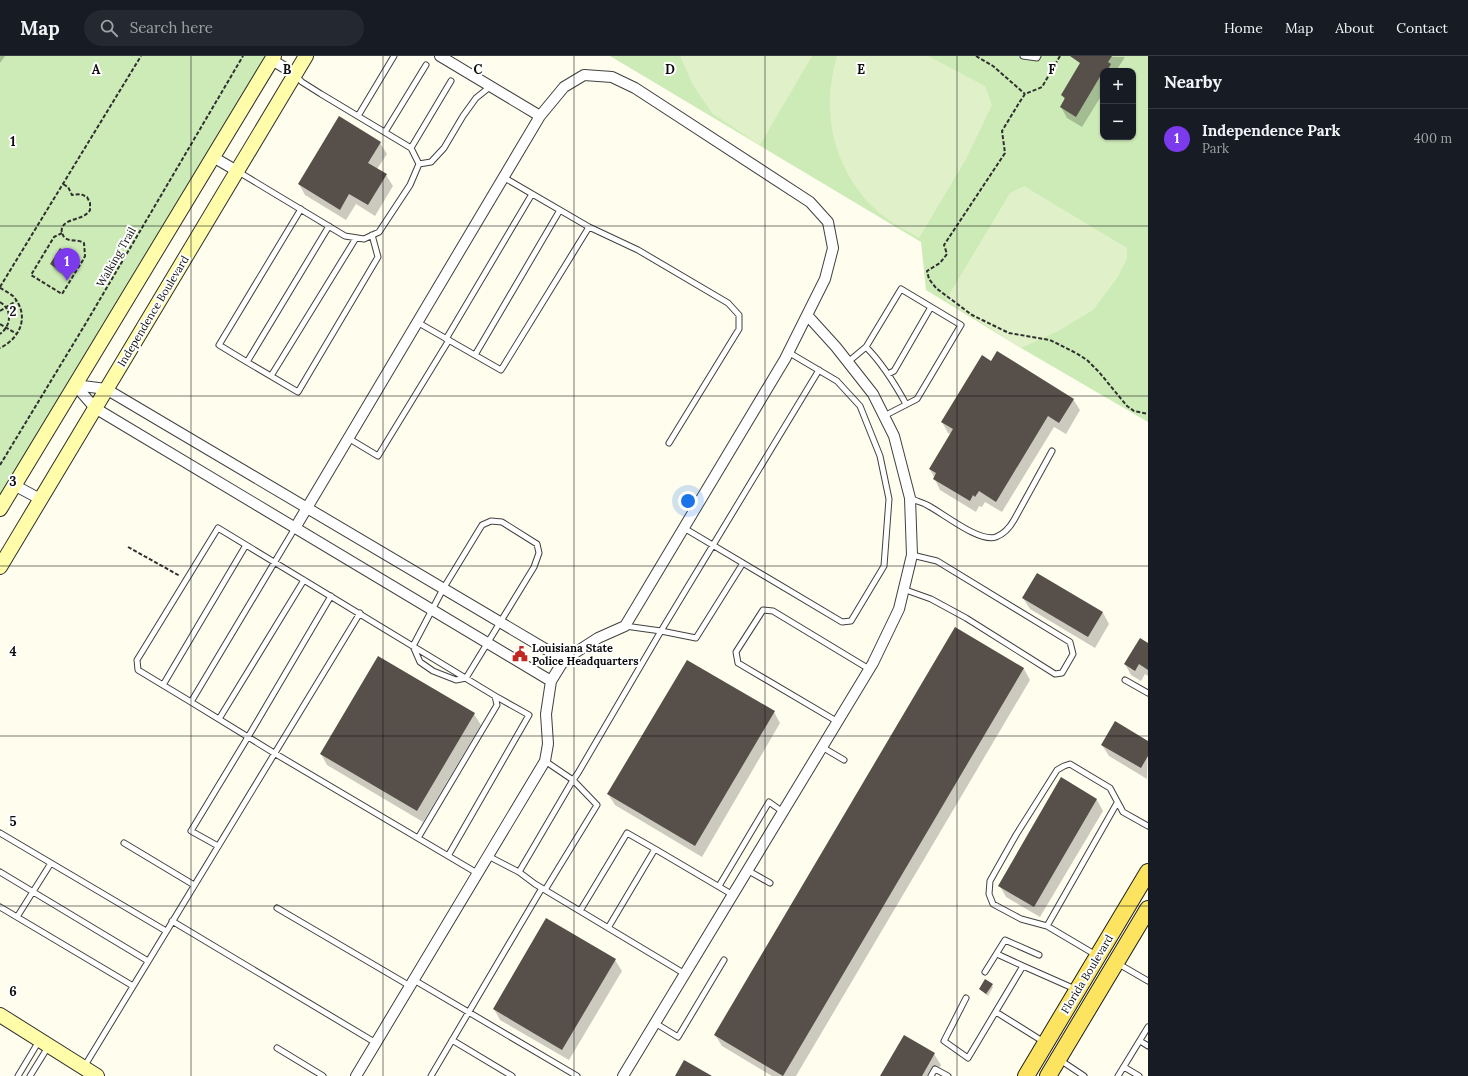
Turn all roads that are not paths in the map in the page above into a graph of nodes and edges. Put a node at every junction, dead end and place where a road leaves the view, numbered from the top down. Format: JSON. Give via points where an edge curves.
{"nodes":[{"id":1,"x":306,"y":56,"type":"edge"},
{"id":2,"x":394,"y":56,"type":"edge"},
{"id":3,"x":440,"y":56,"type":"edge"},
{"id":4,"x":1023,"y":56,"type":"edge"},
{"id":5,"x":1038,"y":56,"type":"edge"},
{"id":6,"x":273,"y":58,"type":"edge"},
{"id":7,"x":426,"y":65,"type":"dead end"},
{"id":8,"x":295,"y":74,"type":"junction"},
{"id":9,"x":451,"y":81,"type":"dead end"},
{"id":10,"x":491,"y":86,"type":"junction"},
{"id":11,"x":358,"y":116,"type":"junction"},
{"id":12,"x":540,"y":116,"type":"junction"},
{"id":13,"x":385,"y":132,"type":"junction"},
{"id":14,"x":411,"y":148,"type":"junction"},
{"id":15,"x":213,"y":157,"type":"junction"},
{"id":16,"x":419,"y":164,"type":"junction"},
{"id":17,"x":236,"y":171,"type":"junction"},
{"id":18,"x":503,"y":177,"type":"junction"},
{"id":19,"x":532,"y":194,"type":"junction"},
{"id":20,"x":301,"y":209,"type":"junction"},
{"id":21,"x":560,"y":210,"type":"junction"},
{"id":22,"x":329,"y":226,"type":"junction"},
{"id":23,"x":589,"y":227,"type":"junction"},
{"id":24,"x":372,"y":235,"type":"junction"},
{"id":25,"x":356,"y":238,"type":"junction"},
{"id":26,"x":931,"y":307,"type":"junction"},
{"id":27,"x":807,"y":315,"type":"junction"},
{"id":28,"x":417,"y":322,"type":"junction"},
{"id":29,"x":448,"y":339,"type":"junction"},
{"id":30,"x":866,"y":347,"type":"junction"},
{"id":31,"x":788,"y":352,"type":"junction"},
{"id":32,"x":475,"y":355,"type":"junction"},
{"id":33,"x":247,"y":362,"type":"junction"},
{"id":34,"x":848,"y":362,"type":"junction"},
{"id":35,"x":819,"y":370,"type":"junction"},
{"id":36,"x":888,"y":374,"type":"junction"},
{"id":37,"x":271,"y":376,"type":"junction"},
{"id":38,"x":75,"y":385,"type":"junction"},
{"id":39,"x":106,"y":389,"type":"junction"},
{"id":40,"x":906,"y":404,"type":"junction"},
{"id":41,"x":95,"y":408,"type":"junction"},
{"id":42,"x":884,"y":416,"type":"junction"},
{"id":43,"x":348,"y":438,"type":"junction"},
{"id":44,"x":669,"y":443,"type":"dead end"},
{"id":45,"x":1052,"y":451,"type":"dead end"},
{"id":46,"x":14,"y":485,"type":"junction"},
{"id":47,"x":910,"y":498,"type":"junction"},
{"id":48,"x":40,"y":499,"type":"junction"},
{"id":49,"x":306,"y":508,"type":"junction"},
{"id":50,"x":0,"y":509,"type":"edge"},
{"id":51,"x":295,"y":528,"type":"junction"},
{"id":52,"x":684,"y":528,"type":"junction"},
{"id":53,"x":246,"y":545,"type":"junction"},
{"id":54,"x":712,"y":545,"type":"junction"},
{"id":55,"x":912,"y":555,"type":"junction"},
{"id":56,"x":274,"y":562,"type":"junction"},
{"id":57,"x":743,"y":563,"type":"junction"},
{"id":58,"x":0,"y":567,"type":"edge"},
{"id":59,"x":304,"y":580,"type":"junction"},
{"id":60,"x":443,"y":589,"type":"junction"},
{"id":61,"x":903,"y":589,"type":"junction"},
{"id":62,"x":331,"y":596,"type":"junction"},
{"id":63,"x":431,"y":610,"type":"junction"},
{"id":64,"x":360,"y":613,"type":"junction"},
{"id":65,"x":500,"y":622,"type":"junction"},
{"id":66,"x":625,"y":626,"type":"junction"},
{"id":67,"x":661,"y":631,"type":"junction"},
{"id":68,"x":488,"y":644,"type":"junction"},
{"id":69,"x":413,"y":646,"type":"junction"},
{"id":70,"x":564,"y":660,"type":"junction"},
{"id":71,"x":869,"y":669,"type":"junction"},
{"id":72,"x":466,"y":678,"type":"junction"},
{"id":73,"x":1125,"y":680,"type":"dead end"},
{"id":74,"x":550,"y":681,"type":"junction"},
{"id":75,"x":163,"y":685,"type":"junction"},
{"id":76,"x":1148,"y":693,"type":"edge"},
{"id":77,"x":495,"y":696,"type":"junction"},
{"id":78,"x":191,"y":702,"type":"junction"},
{"id":79,"x":219,"y":719,"type":"junction"},
{"id":80,"x":838,"y":722,"type":"junction"},
{"id":81,"x":248,"y":737,"type":"junction"},
{"id":82,"x":822,"y":747,"type":"junction"},
{"id":83,"x":274,"y":753,"type":"junction"},
{"id":84,"x":844,"y":760,"type":"dead end"},
{"id":85,"x":545,"y":761,"type":"junction"},
{"id":86,"x":573,"y":780,"type":"junction"},
{"id":87,"x":1117,"y":803,"type":"junction"},
{"id":88,"x":783,"y":812,"type":"junction"},
{"id":89,"x":1148,"y":826,"type":"edge"},
{"id":90,"x":0,"y":833,"type":"edge"},
{"id":91,"x":418,"y":838,"type":"junction"},
{"id":92,"x":124,"y":842,"type":"dead end"},
{"id":93,"x":218,"y":846,"type":"junction"},
{"id":94,"x":655,"y":849,"type":"junction"},
{"id":95,"x":448,"y":856,"type":"junction"},
{"id":96,"x":488,"y":856,"type":"junction"},
{"id":97,"x":50,"y":863,"type":"junction"},
{"id":98,"x":747,"y":870,"type":"junction"},
{"id":99,"x":0,"y":872,"type":"edge"},
{"id":100,"x":519,"y":872,"type":"junction"},
{"id":101,"x":1148,"y":872,"type":"edge"},
{"id":102,"x":477,"y":873,"type":"junction"},
{"id":103,"x":770,"y":883,"type":"dead end"},
{"id":104,"x":194,"y":885,"type":"junction"},
{"id":105,"x":719,"y":886,"type":"junction"},
{"id":106,"x":544,"y":889,"type":"junction"},
{"id":107,"x":33,"y":892,"type":"junction"},
{"id":108,"x":733,"y":894,"type":"junction"},
{"id":109,"x":0,"y":907,"type":"edge"},
{"id":110,"x":277,"y":908,"type":"dead end"},
{"id":111,"x":580,"y":911,"type":"junction"},
{"id":112,"x":1146,"y":917,"type":"edge"},
{"id":113,"x":17,"y":918,"type":"junction"},
{"id":114,"x":172,"y":921,"type":"junction"},
{"id":115,"x":1047,"y":926,"type":"junction"},
{"id":116,"x":608,"y":928,"type":"junction"},
{"id":117,"x":166,"y":931,"type":"junction"},
{"id":118,"x":997,"y":954,"type":"junction"},
{"id":119,"x":1039,"y":955,"type":"dead end"},
{"id":120,"x":1098,"y":956,"type":"junction"},
{"id":121,"x":724,"y":960,"type":"dead end"},
{"id":122,"x":148,"y":961,"type":"junction"},
{"id":123,"x":1116,"y":962,"type":"junction"},
{"id":124,"x":1024,"y":966,"type":"junction"},
{"id":125,"x":985,"y":972,"type":"dead end"},
{"id":126,"x":1088,"y":972,"type":"junction"},
{"id":127,"x":685,"y":974,"type":"junction"},
{"id":128,"x":1148,"y":981,"type":"edge"},
{"id":129,"x":412,"y":983,"type":"junction"},
{"id":130,"x":133,"y":986,"type":"junction"},
{"id":131,"x":1077,"y":990,"type":"junction"},
{"id":132,"x":966,"y":998,"type":"dead end"},
{"id":133,"x":469,"y":1012,"type":"junction"},
{"id":134,"x":996,"y":1012,"type":"junction"},
{"id":135,"x":0,"y":1016,"type":"edge"},
{"id":136,"x":655,"y":1023,"type":"junction"},
{"id":137,"x":1148,"y":1027,"type":"edge"},
{"id":138,"x":452,"y":1040,"type":"junction"},
{"id":139,"x":1140,"y":1041,"type":"junction"},
{"id":140,"x":44,"y":1043,"type":"junction"},
{"id":141,"x":376,"y":1043,"type":"junction"},
{"id":142,"x":1046,"y":1043,"type":"junction"},
{"id":143,"x":1148,"y":1046,"type":"edge"},
{"id":144,"x":277,"y":1048,"type":"dead end"},
{"id":145,"x":1058,"y":1059,"type":"junction"},
{"id":146,"x":1124,"y":1066,"type":"junction"},
{"id":147,"x":83,"y":1067,"type":"junction"},
{"id":148,"x":18,"y":1076,"type":"edge"},
{"id":149,"x":30,"y":1076,"type":"edge"},
{"id":150,"x":97,"y":1076,"type":"edge"},
{"id":151,"x":323,"y":1076,"type":"edge"},
{"id":152,"x":356,"y":1076,"type":"edge"},
{"id":153,"x":431,"y":1076,"type":"edge"},
{"id":154,"x":512,"y":1076,"type":"edge"},
{"id":155,"x":577,"y":1076,"type":"edge"},
{"id":156,"x":623,"y":1076,"type":"edge"},
{"id":157,"x":931,"y":1076,"type":"edge"},
{"id":158,"x":948,"y":1076,"type":"edge"},
{"id":159,"x":1026,"y":1076,"type":"edge"},
{"id":160,"x":1048,"y":1076,"type":"edge"},
{"id":161,"x":1084,"y":1076,"type":"edge"},
{"id":162,"x":1118,"y":1076,"type":"edge"},
{"id":163,"x":1139,"y":1076,"type":"edge"}],
"edges":[{"from":1,"to":8,"type":"main road","name":"Independence Boulevard"},
{"from":2,"to":11,"type":"lane"},
{"from":3,"to":10,"type":"street"},
{"from":4,"to":5,"type":"lane"},
{"from":6,"to":8,"type":"street"},
{"from":6,"to":15,"type":"main road"},
{"from":7,"to":13,"type":"lane"},
{"from":8,"to":11,"type":"lane","via":[[305,84]]},
{"from":8,"to":17,"type":"main road","name":"Independence Boulevard"},
{"from":9,"to":14,"type":"lane"},
{"from":10,"to":12,"type":"street"},
{"from":10,"to":16,"type":"lane","via":[[476,98],[444,148],[431,162]]},
{"from":11,"to":13,"type":"lane"},
{"from":12,"to":18,"type":"street"},
{"from":12,"to":27,"type":"street","via":[[564,87],[584,75],[612,77],[634,88],[810,202],[828,222],[832,248],[825,279]]},
{"from":13,"to":14,"type":"lane"},
{"from":14,"to":16,"type":"lane"},
{"from":15,"to":17,"type":"street"},
{"from":15,"to":38,"type":"main road"},
{"from":16,"to":24,"type":"lane","via":[[401,199],[379,232]]},
{"from":17,"to":20,"type":"lane"},
{"from":17,"to":39,"type":"main road","name":"Independence Boulevard"},
{"from":18,"to":19,"type":"lane"},
{"from":18,"to":28,"type":"street"},
{"from":19,"to":21,"type":"lane"},
{"from":19,"to":29,"type":"lane"},
{"from":20,"to":22,"type":"lane"},
{"from":20,"to":33,"type":"lane","via":[[219,345]]},
{"from":21,"to":23,"type":"lane"},
{"from":21,"to":32,"type":"lane"},
{"from":22,"to":25,"type":"lane","via":[[345,236]]},
{"from":22,"to":33,"type":"lane"},
{"from":23,"to":32,"type":"lane","via":[[501,370]]},
{"from":23,"to":44,"type":"lane","via":[[644,253],[728,303],[739,315],[739,329]]},
{"from":24,"to":25,"type":"lane","via":[[364,239]]},
{"from":24,"to":37,"type":"lane","via":[[378,257],[298,392]]},
{"from":25,"to":37,"type":"lane"},
{"from":26,"to":30,"type":"lane","via":[[901,289]]},
{"from":26,"to":36,"type":"lane","via":[[894,371]]},
{"from":26,"to":40,"type":"lane","via":[[961,325],[917,399]]},
{"from":27,"to":31,"type":"street"},
{"from":27,"to":34,"type":"street"},
{"from":28,"to":29,"type":"lane"},
{"from":28,"to":43,"type":"street"},
{"from":29,"to":32,"type":"lane"},
{"from":29,"to":43,"type":"lane","via":[[378,456]]},
{"from":30,"to":34,"type":"lane"},
{"from":30,"to":36,"type":"lane"},
{"from":31,"to":35,"type":"lane"},
{"from":31,"to":52,"type":"street"},
{"from":33,"to":37,"type":"lane"},
{"from":34,"to":42,"type":"street","via":[[873,394]]},
{"from":35,"to":54,"type":"lane"},
{"from":35,"to":57,"type":"lane","via":[[837,381],[860,406],[880,456],[889,499],[884,566],[851,622],[842,622]]},
{"from":36,"to":40,"type":"lane"},
{"from":38,"to":39,"type":"street"},
{"from":38,"to":41,"type":"street"},
{"from":38,"to":46,"type":"main road"},
{"from":39,"to":41,"type":"main road","name":"Independence Boulevard"},
{"from":39,"to":49,"type":"street"},
{"from":40,"to":42,"type":"lane"},
{"from":41,"to":48,"type":"main road","name":"Independence Boulevard"},
{"from":41,"to":51,"type":"street"},
{"from":42,"to":47,"type":"street","via":[[894,436]]},
{"from":43,"to":49,"type":"street"},
{"from":45,"to":47,"type":"lane","via":[[1014,520],[1007,530],[996,537],[972,532],[928,505]]},
{"from":46,"to":48,"type":"street"},
{"from":46,"to":50,"type":"main road"},
{"from":47,"to":55,"type":"street"},
{"from":48,"to":58,"type":"main road","name":"Independence Boulevard"},
{"from":49,"to":51,"type":"street"},
{"from":49,"to":60,"type":"street"},
{"from":51,"to":56,"type":"lane"},
{"from":51,"to":63,"type":"street"},
{"from":52,"to":54,"type":"lane"},
{"from":52,"to":66,"type":"street"},
{"from":53,"to":56,"type":"lane"},
{"from":53,"to":75,"type":"lane"},
{"from":53,"to":75,"type":"lane","via":[[218,528],[137,660],[138,670]]},
{"from":54,"to":57,"type":"lane"},
{"from":54,"to":67,"type":"lane"},
{"from":55,"to":61,"type":"street"},
{"from":55,"to":61,"type":"lane","via":[[937,561],[1070,642],[1073,654],[1062,673],[1055,674],[931,598]]},
{"from":56,"to":59,"type":"lane"},
{"from":56,"to":78,"type":"lane"},
{"from":57,"to":67,"type":"lane","via":[[696,638]]},
{"from":59,"to":62,"type":"lane"},
{"from":59,"to":79,"type":"lane"},
{"from":60,"to":63,"type":"lane"},
{"from":60,"to":65,"type":"street"},
{"from":60,"to":65,"type":"lane","via":[[482,526],[491,521],[502,522],[537,544],[539,553],[534,567]]},
{"from":61,"to":71,"type":"street","via":[[899,609]]},
{"from":62,"to":64,"type":"lane"},
{"from":62,"to":81,"type":"lane"},
{"from":63,"to":68,"type":"street"},
{"from":63,"to":69,"type":"lane"},
{"from":64,"to":69,"type":"lane"},
{"from":64,"to":83,"type":"lane"},
{"from":65,"to":68,"type":"lane"},
{"from":65,"to":70,"type":"street"},
{"from":66,"to":67,"type":"lane"},
{"from":66,"to":70,"type":"street","via":[[598,638]]},
{"from":67,"to":86,"type":"lane"},
{"from":68,"to":72,"type":"lane"},
{"from":68,"to":74,"type":"street"},
{"from":69,"to":72,"type":"lane"},
{"from":69,"to":72,"type":"lane","via":[[420,662],[433,671],[456,680]]},
{"from":70,"to":74,"type":"street"},
{"from":71,"to":80,"type":"street"},
{"from":71,"to":80,"type":"lane","via":[[773,611],[763,610],[736,652],[738,663]]},
{"from":72,"to":77,"type":"lane"},
{"from":73,"to":76,"type":"lane"},
{"from":74,"to":85,"type":"street"},
{"from":75,"to":78,"type":"lane"},
{"from":77,"to":91,"type":"lane","via":[[497,704]]},
{"from":77,"to":95,"type":"lane","via":[[529,715]]},
{"from":78,"to":79,"type":"lane"},
{"from":79,"to":81,"type":"lane"},
{"from":80,"to":82,"type":"street"},
{"from":81,"to":83,"type":"lane"},
{"from":81,"to":93,"type":"lane","via":[[191,831]]},
{"from":82,"to":84,"type":"lane"},
{"from":82,"to":88,"type":"street"},
{"from":83,"to":91,"type":"lane"},
{"from":83,"to":93,"type":"lane"},
{"from":85,"to":86,"type":"lane"},
{"from":85,"to":96,"type":"street"},
{"from":86,"to":100,"type":"lane"},
{"from":86,"to":106,"type":"lane","via":[[597,805]]},
{"from":87,"to":89,"type":"lane","via":[[1123,812]]},
{"from":87,"to":115,"type":"lane"},
{"from":87,"to":115,"type":"lane","via":[[1110,788],[1070,764],[1057,770],[1016,835],[990,881],[989,894],[993,904],[1021,919]]},
{"from":88,"to":98,"type":"street"},
{"from":88,"to":105,"type":"lane","via":[[769,802]]},
{"from":90,"to":97,"type":"lane"},
{"from":91,"to":95,"type":"lane"},
{"from":92,"to":104,"type":"lane"},
{"from":93,"to":104,"type":"lane"},
{"from":94,"to":105,"type":"lane"},
{"from":94,"to":111,"type":"lane","via":[[627,833]]},
{"from":94,"to":116,"type":"lane"},
{"from":95,"to":102,"type":"lane"},
{"from":96,"to":100,"type":"lane"},
{"from":96,"to":102,"type":"street"},
{"from":97,"to":107,"type":"lane"},
{"from":97,"to":117,"type":"lane"},
{"from":98,"to":103,"type":"lane"},
{"from":98,"to":108,"type":"street"},
{"from":99,"to":107,"type":"lane"},
{"from":100,"to":106,"type":"lane"},
{"from":101,"to":120,"type":"main road","name":"Florida Boulevard"},
{"from":102,"to":129,"type":"street"},
{"from":104,"to":114,"type":"lane"},
{"from":105,"to":108,"type":"lane"},
{"from":106,"to":111,"type":"lane"},
{"from":106,"to":133,"type":"lane"},
{"from":107,"to":113,"type":"lane"},
{"from":107,"to":122,"type":"lane"},
{"from":108,"to":127,"type":"street"},
{"from":109,"to":113,"type":"lane"},
{"from":110,"to":129,"type":"lane"},
{"from":111,"to":116,"type":"lane"},
{"from":112,"to":123,"type":"main road","name":"Florida Boulevard"},
{"from":113,"to":130,"type":"lane"},
{"from":114,"to":117,"type":"lane"},
{"from":114,"to":141,"type":"lane"},
{"from":115,"to":120,"type":"lane"},
{"from":116,"to":127,"type":"lane"},
{"from":117,"to":122,"type":"lane"},
{"from":118,"to":119,"type":"lane","via":[[1005,940]]},
{"from":118,"to":124,"type":"lane"},
{"from":118,"to":125,"type":"lane"},
{"from":120,"to":126,"type":"main road","name":"Florida Boulevard"},
{"from":121,"to":136,"type":"lane","via":[[678,1037]]},
{"from":122,"to":130,"type":"lane"},
{"from":123,"to":128,"type":"lane"},
{"from":123,"to":145,"type":"main road","name":"Florida Boulevard"},
{"from":124,"to":131,"type":"lane"},
{"from":124,"to":134,"type":"lane"},
{"from":126,"to":131,"type":"main road","name":"Florida Boulevard"},
{"from":126,"to":145,"type":"main road","via":[[1087,990],[1062,1035]]},
{"from":127,"to":136,"type":"street"},
{"from":129,"to":133,"type":"lane"},
{"from":129,"to":141,"type":"street"},
{"from":130,"to":147,"type":"lane"},
{"from":131,"to":142,"type":"main road","name":"Florida Boulevard"},
{"from":132,"to":134,"type":"lane","via":[[944,1041],[968,1058]]},
{"from":133,"to":138,"type":"lane"},
{"from":133,"to":155,"type":"lane"},
{"from":134,"to":142,"type":"lane"},
{"from":135,"to":140,"type":"main road"},
{"from":136,"to":156,"type":"street"},
{"from":137,"to":139,"type":"lane"},
{"from":138,"to":153,"type":"lane"},
{"from":138,"to":154,"type":"lane"},
{"from":139,"to":143,"type":"lane"},
{"from":139,"to":146,"type":"lane"},
{"from":140,"to":147,"type":"main road"},
{"from":140,"to":148,"type":"lane"},
{"from":140,"to":149,"type":"lane"},
{"from":141,"to":152,"type":"street"},
{"from":142,"to":159,"type":"main road","name":"Florida Boulevard"},
{"from":144,"to":151,"type":"lane"},
{"from":145,"to":160,"type":"main road","name":"Florida Boulevard"},
{"from":145,"to":161,"type":"lane"},
{"from":146,"to":162,"type":"lane"},
{"from":146,"to":163,"type":"lane"},
{"from":147,"to":150,"type":"main road"},
{"from":157,"to":158,"type":"lane","via":[[935,1069]]}]}
